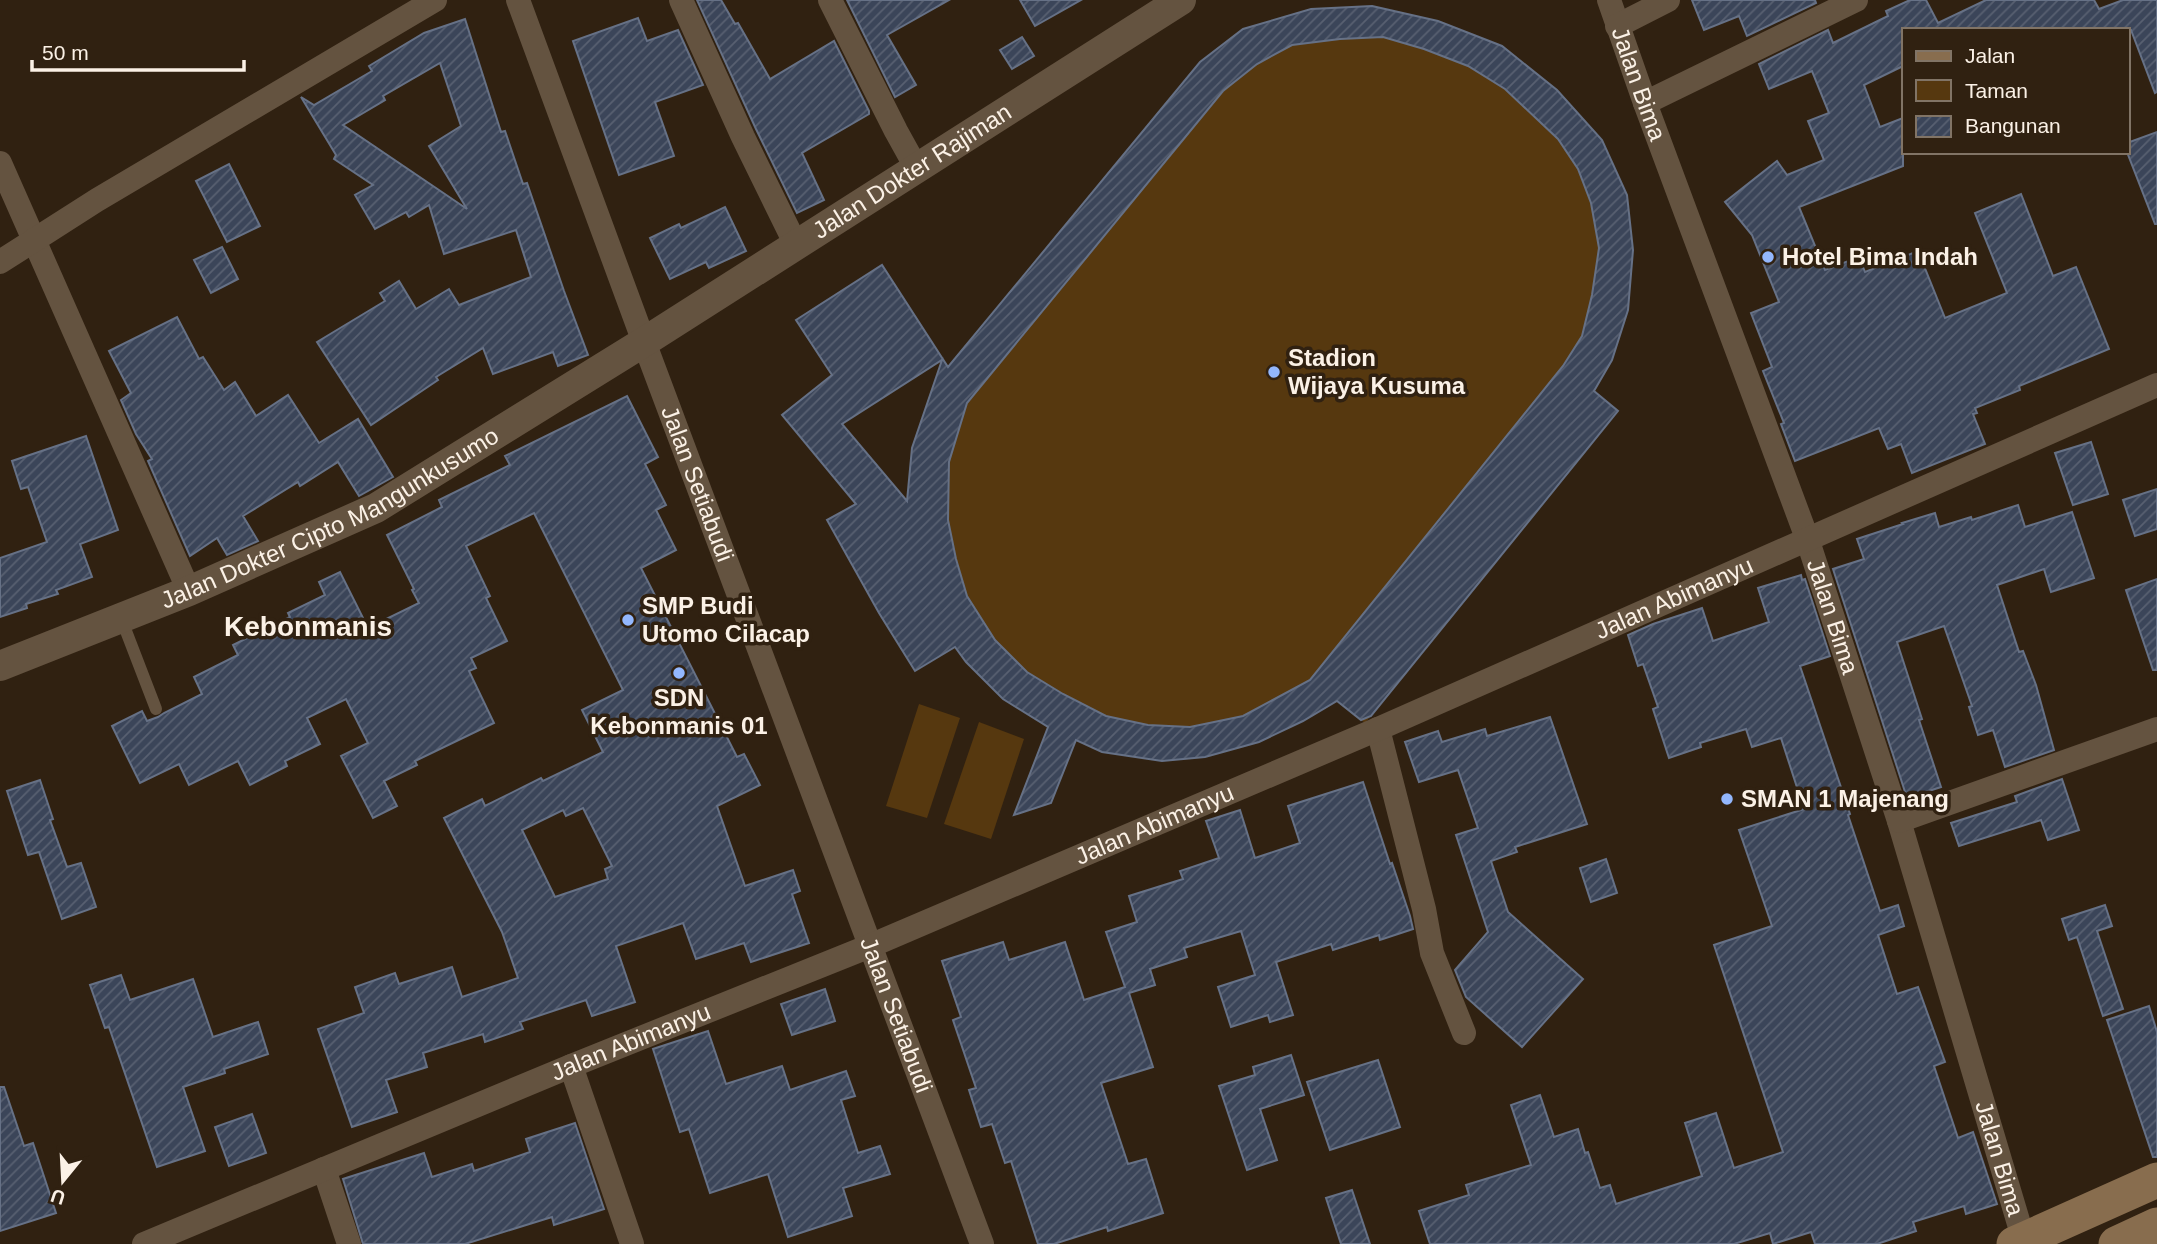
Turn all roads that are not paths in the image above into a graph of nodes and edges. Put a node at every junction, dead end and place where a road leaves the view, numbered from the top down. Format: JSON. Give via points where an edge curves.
{"nodes":[{"id":1,"x":435,"y":0,"type":"edge"},
{"id":2,"x":518,"y":0,"type":"edge"},
{"id":3,"x":681,"y":0,"type":"edge"},
{"id":4,"x":830,"y":0,"type":"edge"},
{"id":5,"x":1608,"y":0,"type":"edge"},
{"id":6,"x":1668,"y":0,"type":"edge"},
{"id":7,"x":1856,"y":0,"type":"edge"},
{"id":8,"x":1167,"y":4,"type":"edge"},
{"id":9,"x":1617,"y":26,"type":"junction"},
{"id":10,"x":1645,"y":103,"type":"junction"},
{"id":11,"x":0,"y":163,"type":"edge"},
{"id":12,"x":917,"y":169,"type":"junction"},
{"id":13,"x":33,"y":242,"type":"junction"},
{"id":14,"x":796,"y":245,"type":"junction"},
{"id":15,"x":0,"y":262,"type":"edge"},
{"id":16,"x":644,"y":342,"type":"junction"},
{"id":17,"x":2157,"y":385,"type":"edge"},
{"id":18,"x":1807,"y":538,"type":"junction"},
{"id":19,"x":189,"y":591,"type":"junction"},
{"id":20,"x":121,"y":618,"type":"junction"},
{"id":21,"x":0,"y":667,"type":"edge"},
{"id":22,"x":156,"y":709,"type":"dead end"},
{"id":23,"x":1378,"y":729,"type":"junction"},
{"id":24,"x":2157,"y":729,"type":"edge"},
{"id":25,"x":1899,"y":821,"type":"junction"},
{"id":26,"x":870,"y":946,"type":"junction"},
{"id":27,"x":1464,"y":1033,"type":"dead end"},
{"id":28,"x":571,"y":1066,"type":"junction"},
{"id":29,"x":324,"y":1169,"type":"junction"},
{"id":30,"x":2157,"y":1180,"type":"edge"},
{"id":31,"x":2157,"y":1225,"type":"edge"},
{"id":32,"x":197,"y":1234,"type":"edge"},
{"id":33,"x":2021,"y":1243,"type":"edge"},
{"id":34,"x":144,"y":1244,"type":"edge"},
{"id":35,"x":349,"y":1244,"type":"edge"},
{"id":36,"x":632,"y":1244,"type":"edge"},
{"id":37,"x":982,"y":1244,"type":"edge"},
{"id":38,"x":2116,"y":1244,"type":"edge"}],
"edges":[{"from":1,"to":13,"type":"street"},
{"from":2,"to":16,"type":"street","name":"Jalan Setiabudi"},
{"from":3,"to":14,"type":"street"},
{"from":4,"to":12,"type":"street"},
{"from":5,"to":9,"type":"street","name":"Jalan Bima"},
{"from":6,"to":9,"type":"street"},
{"from":7,"to":10,"type":"street"},
{"from":8,"to":12,"type":"street","name":"Jalan Dokter Rajiman"},
{"from":9,"to":10,"type":"street","name":"Jalan Bima"},
{"from":10,"to":18,"type":"street","name":"Jalan Bima"},
{"from":11,"to":13,"type":"street"},
{"from":12,"to":14,"type":"street","name":"Jalan Dokter Rajiman"},
{"from":13,"to":15,"type":"street"},
{"from":13,"to":19,"type":"street"},
{"from":14,"to":16,"type":"street","name":"Jalan Dokter Rajiman"},
{"from":16,"to":19,"type":"street","name":"Jalan Dokter Cipto Mangunkusumo","via":[[376,508]]},
{"from":16,"to":26,"type":"street","name":"Jalan Setiabudi"},
{"from":17,"to":18,"type":"street","name":"Jalan Abimanyu"},
{"from":18,"to":23,"type":"street","name":"Jalan Abimanyu"},
{"from":18,"to":25,"type":"street","name":"Jalan Bima"},
{"from":19,"to":20,"type":"street","name":"Jalan Dokter Cipto Mangunkusumo"},
{"from":20,"to":21,"type":"street","name":"Jalan Dokter Cipto Mangunkusumo"},
{"from":20,"to":22,"type":"lane"},
{"from":23,"to":26,"type":"street","name":"Jalan Abimanyu"},
{"from":23,"to":27,"type":"street","via":[[1432,953]]},
{"from":24,"to":25,"type":"street"},
{"from":25,"to":33,"type":"street","name":"Jalan Bima"},
{"from":26,"to":28,"type":"street","name":"Jalan Abimanyu"},
{"from":26,"to":37,"type":"street","name":"Jalan Setiabudi"},
{"from":28,"to":29,"type":"street","name":"Jalan Abimanyu"},
{"from":28,"to":36,"type":"street"},
{"from":29,"to":32,"type":"street","name":"Jalan Abimanyu"},
{"from":29,"to":35,"type":"street"},
{"from":30,"to":33,"type":"main road"},
{"from":31,"to":38,"type":"main road"},
{"from":32,"to":34,"type":"street","name":"Jalan Abimanyu"}]}
